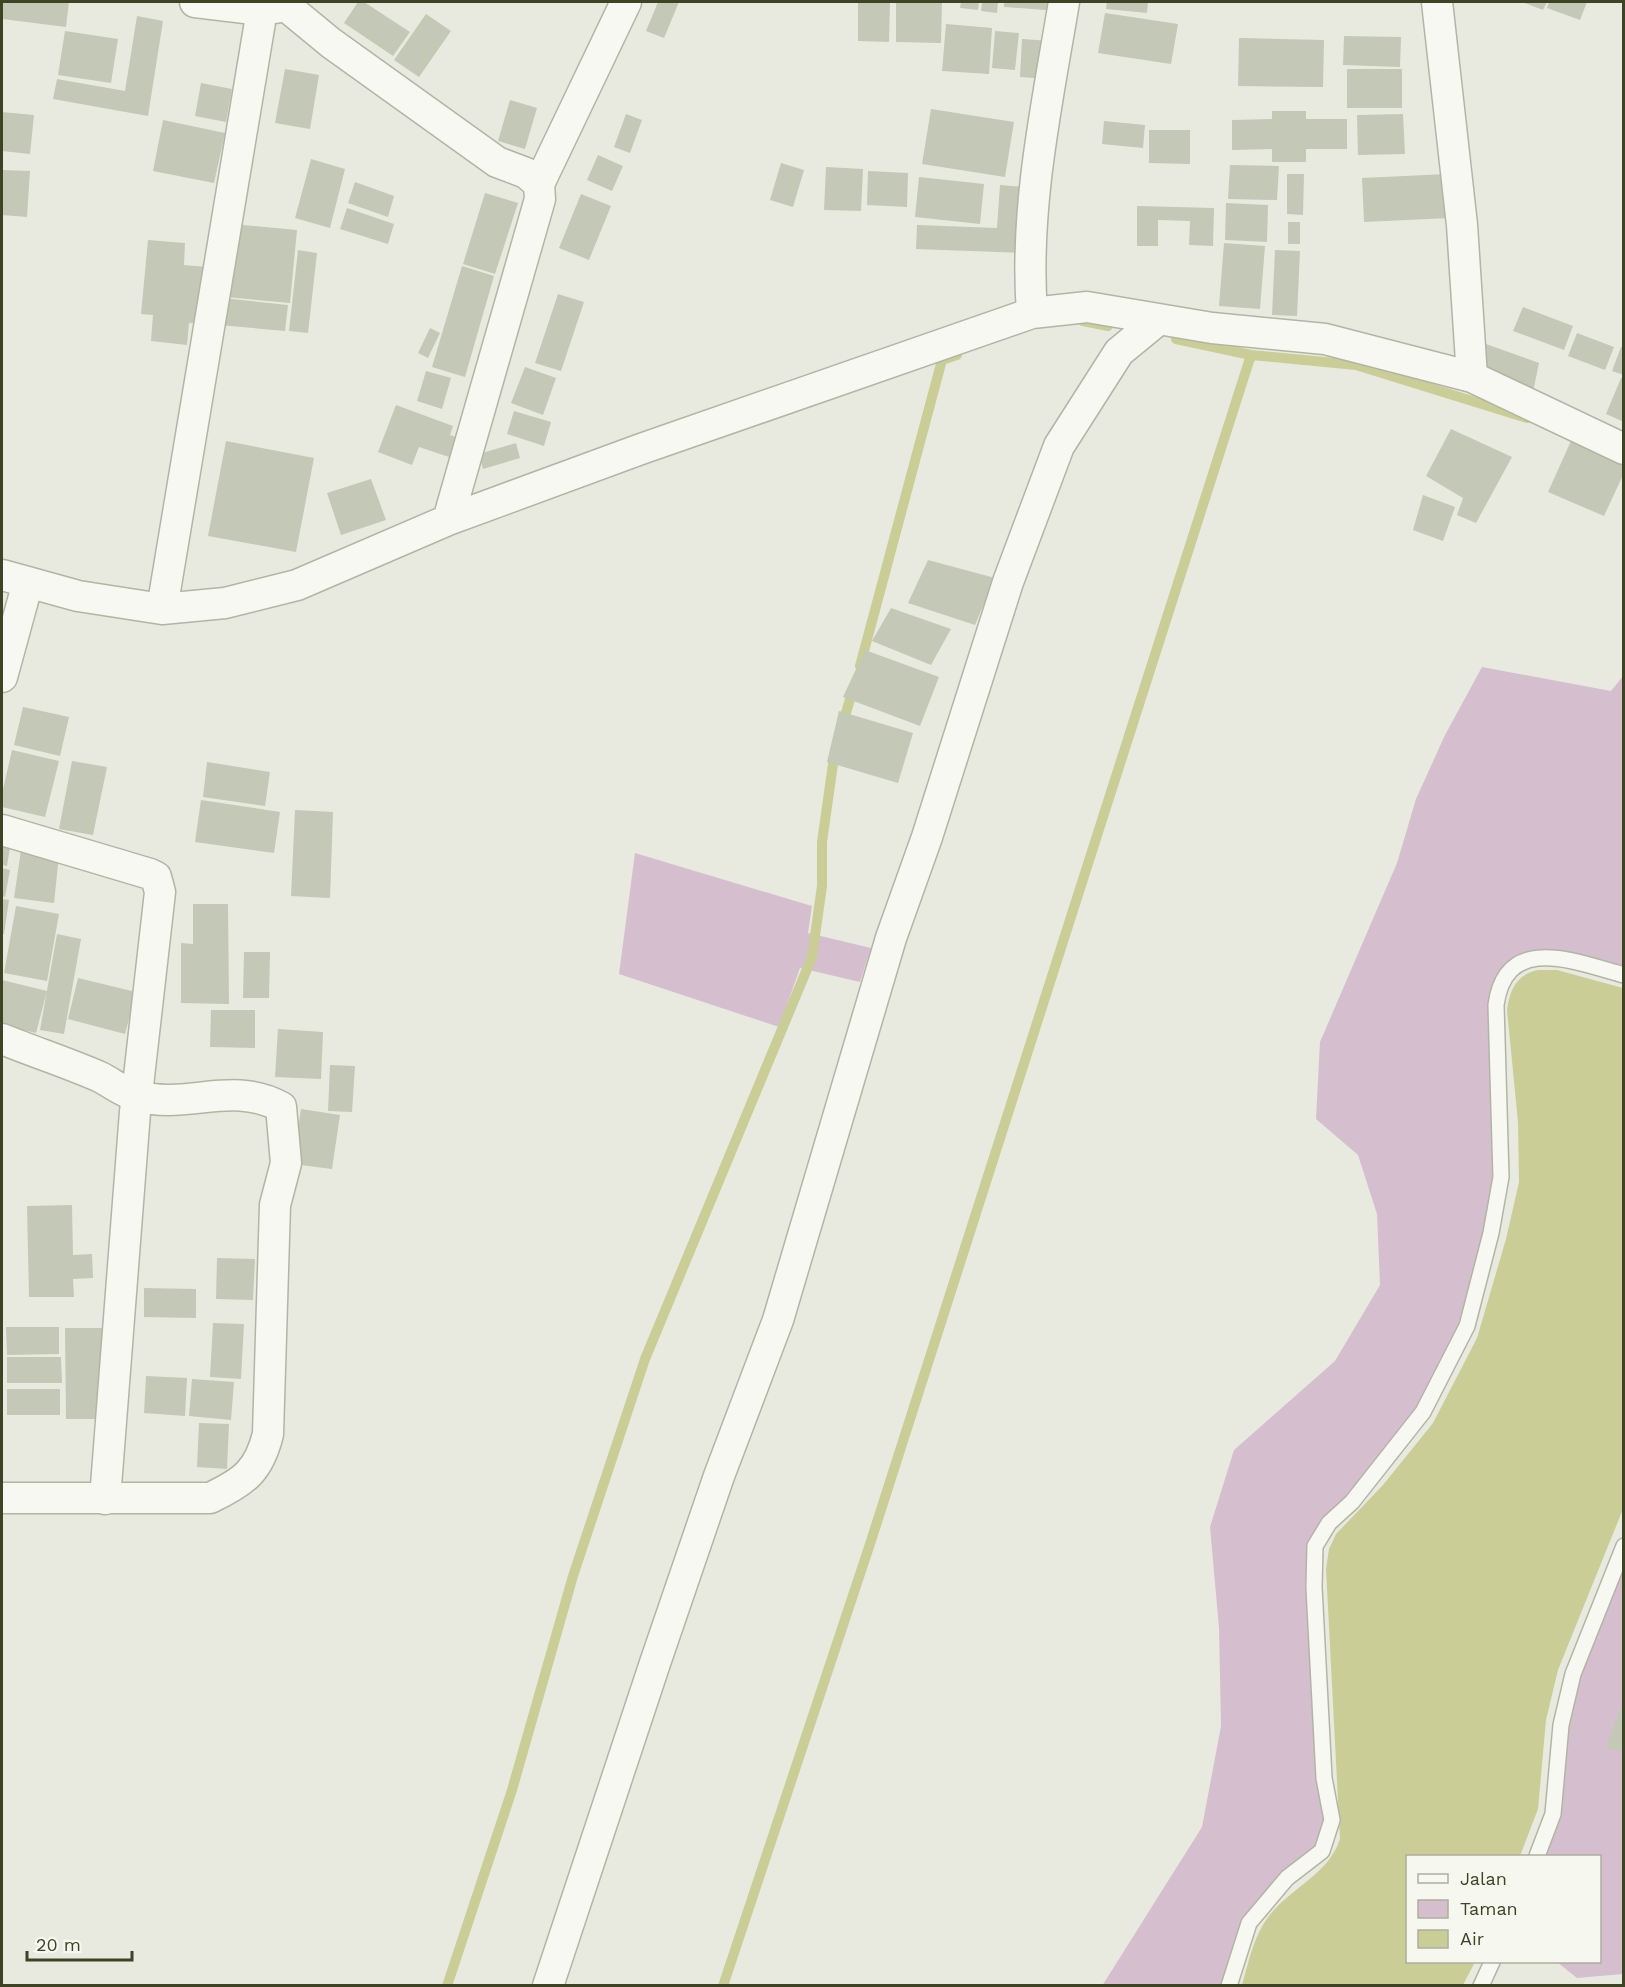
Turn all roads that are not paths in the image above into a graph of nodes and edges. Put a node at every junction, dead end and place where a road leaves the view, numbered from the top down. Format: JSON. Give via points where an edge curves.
{"nodes":[{"id":1,"x":195,"y":2,"type":"edge"},
{"id":2,"x":626,"y":2,"type":"edge"},
{"id":3,"x":1064,"y":2,"type":"edge"},
{"id":4,"x":1437,"y":2,"type":"edge"},
{"id":5,"x":280,"y":6,"type":"edge"},
{"id":6,"x":539,"y":184,"type":"junction"},
{"id":7,"x":1032,"y":313,"type":"junction"},
{"id":8,"x":1158,"y":320,"type":"junction"},
{"id":9,"x":1472,"y":377,"type":"junction"},
{"id":10,"x":1623,"y":449,"type":"edge"},
{"id":11,"x":448,"y":520,"type":"junction"},
{"id":12,"x":15,"y":578,"type":"edge"},
{"id":13,"x":162,"y":609,"type":"junction"},
{"id":14,"x":2,"y":677,"type":"edge"},
{"id":15,"x":2,"y":830,"type":"edge"},
{"id":16,"x":1623,"y":975,"type":"edge"},
{"id":17,"x":2,"y":1039,"type":"edge"},
{"id":18,"x":137,"y":1096,"type":"junction"},
{"id":19,"x":2,"y":1498,"type":"edge"},
{"id":20,"x":105,"y":1499,"type":"junction"},
{"id":21,"x":1623,"y":1546,"type":"edge"},
{"id":22,"x":1538,"y":1855,"type":"edge"},
{"id":23,"x":1492,"y":1963,"type":"edge"},
{"id":24,"x":548,"y":1986,"type":"edge"},
{"id":25,"x":1229,"y":1986,"type":"edge"},
{"id":26,"x":1481,"y":1986,"type":"edge"}],
"edges":[{"from":1,"to":5,"type":"street"},
{"from":2,"to":6,"type":"street"},
{"from":3,"to":7,"type":"street","via":[[1035,171]]},
{"from":4,"to":9,"type":"street","via":[[1462,225]]},
{"from":5,"to":6,"type":"street","via":[[497,162],[526,173]]},
{"from":5,"to":13,"type":"street"},
{"from":6,"to":11,"type":"street","via":[[540,199]]},
{"from":7,"to":8,"type":"street","via":[[1087,307]]},
{"from":7,"to":11,"type":"street"},
{"from":8,"to":9,"type":"street","via":[[1325,339]]},
{"from":8,"to":24,"type":"street","via":[[1119,352],[1059,446],[1008,582],[891,938],[778,1320],[662,1641]]},
{"from":9,"to":10,"type":"street"},
{"from":11,"to":13,"type":"street","via":[[297,585],[225,603]]},
{"from":12,"to":13,"type":"street","via":[[78,596]]},
{"from":12,"to":14,"type":"street"},
{"from":15,"to":18,"type":"street","via":[[156,877],[159,914]]},
{"from":16,"to":25,"type":"lane","via":[[1547,957],[1517,963],[1498,988],[1501,1177],[1467,1326],[1423,1412],[1352,1502],[1329,1523],[1315,1546],[1324,1778],[1332,1820],[1322,1851],[1287,1878],[1249,1923]]},
{"from":17,"to":18,"type":"street"},
{"from":18,"to":20,"type":"street"},
{"from":18,"to":20,"type":"street","via":[[181,1100],[244,1094],[281,1107],[286,1163],[275,1205],[268,1434],[262,1458],[236,1485],[210,1498]]},
{"from":19,"to":20,"type":"street"},
{"from":21,"to":22,"type":"lane","via":[[1573,1674],[1561,1725],[1552,1814]]},
{"from":23,"to":26,"type":"lane"}]}
